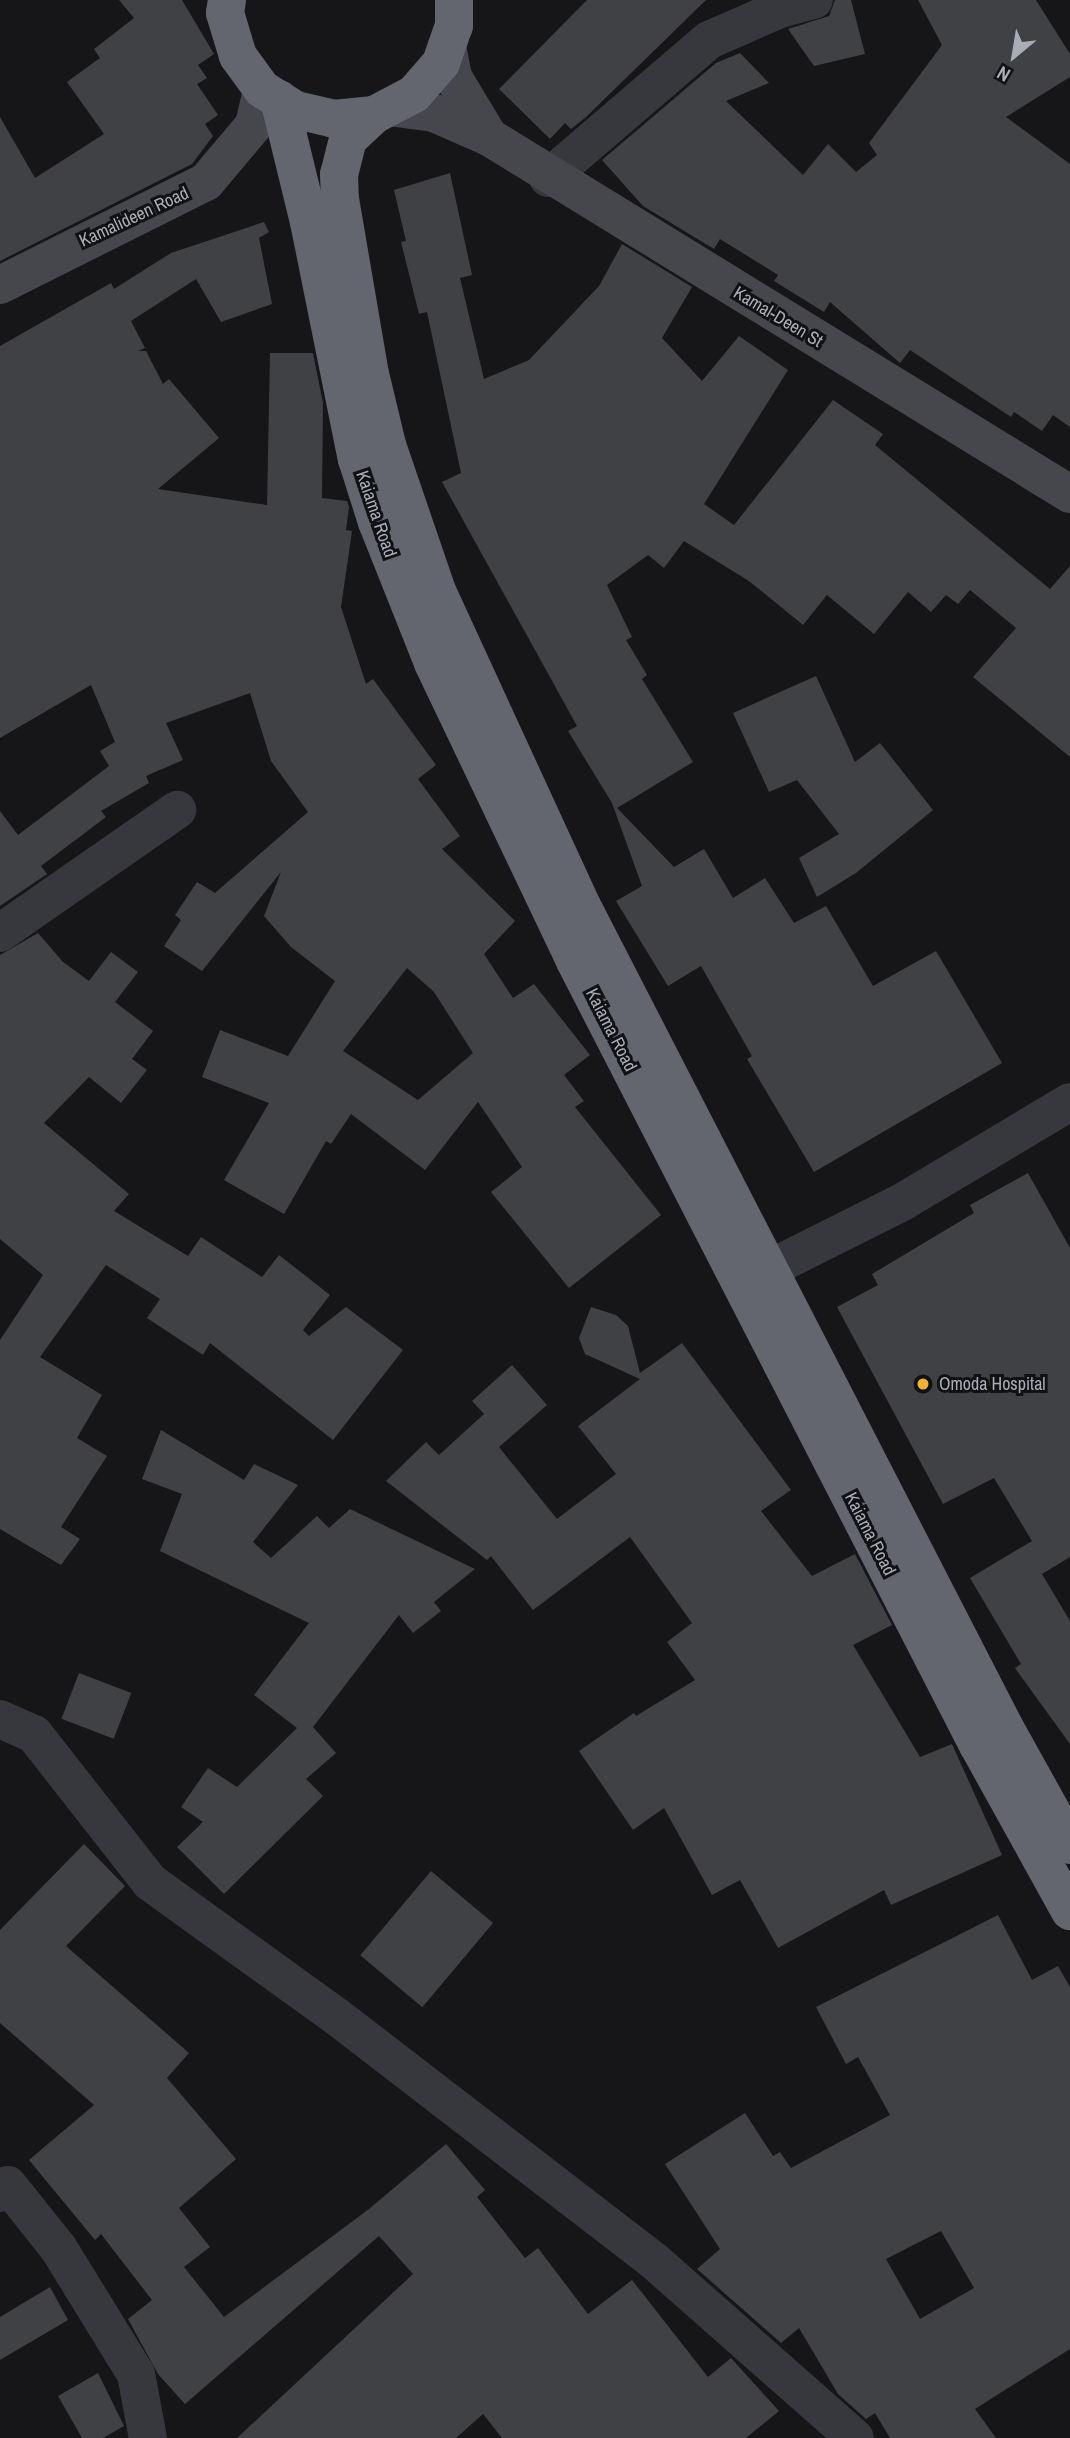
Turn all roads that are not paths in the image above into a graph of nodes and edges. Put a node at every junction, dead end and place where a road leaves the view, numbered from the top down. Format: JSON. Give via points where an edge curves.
{"nodes":[{"id":1,"x":814,"y":0,"type":"edge"},
{"id":2,"x":455,"y":3,"type":"edge"},
{"id":3,"x":225,"y":4,"type":"edge"},
{"id":4,"x":447,"y":46,"type":"junction"},
{"id":5,"x":270,"y":94,"type":"junction"},
{"id":6,"x":382,"y":111,"type":"junction"},
{"id":7,"x":489,"y":137,"type":"junction"},
{"id":8,"x":548,"y":178,"type":"junction"},
{"id":9,"x":0,"y":285,"type":"edge"},
{"id":10,"x":1070,"y":494,"type":"edge"},
{"id":11,"x":177,"y":810,"type":"dead end"},
{"id":12,"x":0,"y":933,"type":"edge"},
{"id":13,"x":1070,"y":1102,"type":"edge"},
{"id":14,"x":769,"y":1269,"type":"junction"},
{"id":15,"x":0,"y":1719,"type":"edge"},
{"id":16,"x":1070,"y":1845,"type":"edge"},
{"id":17,"x":1070,"y":1911,"type":"edge"},
{"id":18,"x":0,"y":2193,"type":"edge"},
{"id":19,"x":148,"y":2438,"type":"edge"},
{"id":20,"x":855,"y":2438,"type":"edge"}],
"edges":[{"from":1,"to":8,"type":"street","via":[[780,9],[709,40]]},
{"from":2,"to":4,"type":"highway"},
{"from":3,"to":5,"type":"highway","via":[[238,56]]},
{"from":4,"to":6,"type":"highway","via":[[441,63],[414,94]]},
{"from":4,"to":7,"type":"street","via":[[453,77]]},
{"from":5,"to":6,"type":"highway","via":[[296,110],[334,119]]},
{"from":5,"to":9,"type":"street","name":"Kamalideen Road","via":[[254,125],[206,182]]},
{"from":5,"to":17,"type":"highway","name":"Kaiama Road","via":[[312,235],[357,459],[433,663],[575,961],[978,1745]]},
{"from":6,"to":7,"type":"street","via":[[434,113]]},
{"from":6,"to":14,"type":"highway","name":"Kaiama Road","via":[[348,139],[341,165],[341,199],[370,374],[410,522],[437,591],[582,906]]},
{"from":7,"to":8,"type":"street","name":"Kamal-Deen St"},
{"from":8,"to":10,"type":"street","name":"Kamal-Deen St"},
{"from":11,"to":12,"type":"street"},
{"from":13,"to":14,"type":"street","via":[[904,1202]]},
{"from":14,"to":16,"type":"highway","name":"Kaiama Road"},
{"from":15,"to":20,"type":"street","via":[[34,1734],[150,1882],[336,2016],[653,2260]]},
{"from":18,"to":19,"type":"street","via":[[8,2185],[59,2249],[129,2363],[136,2375]]}]}
